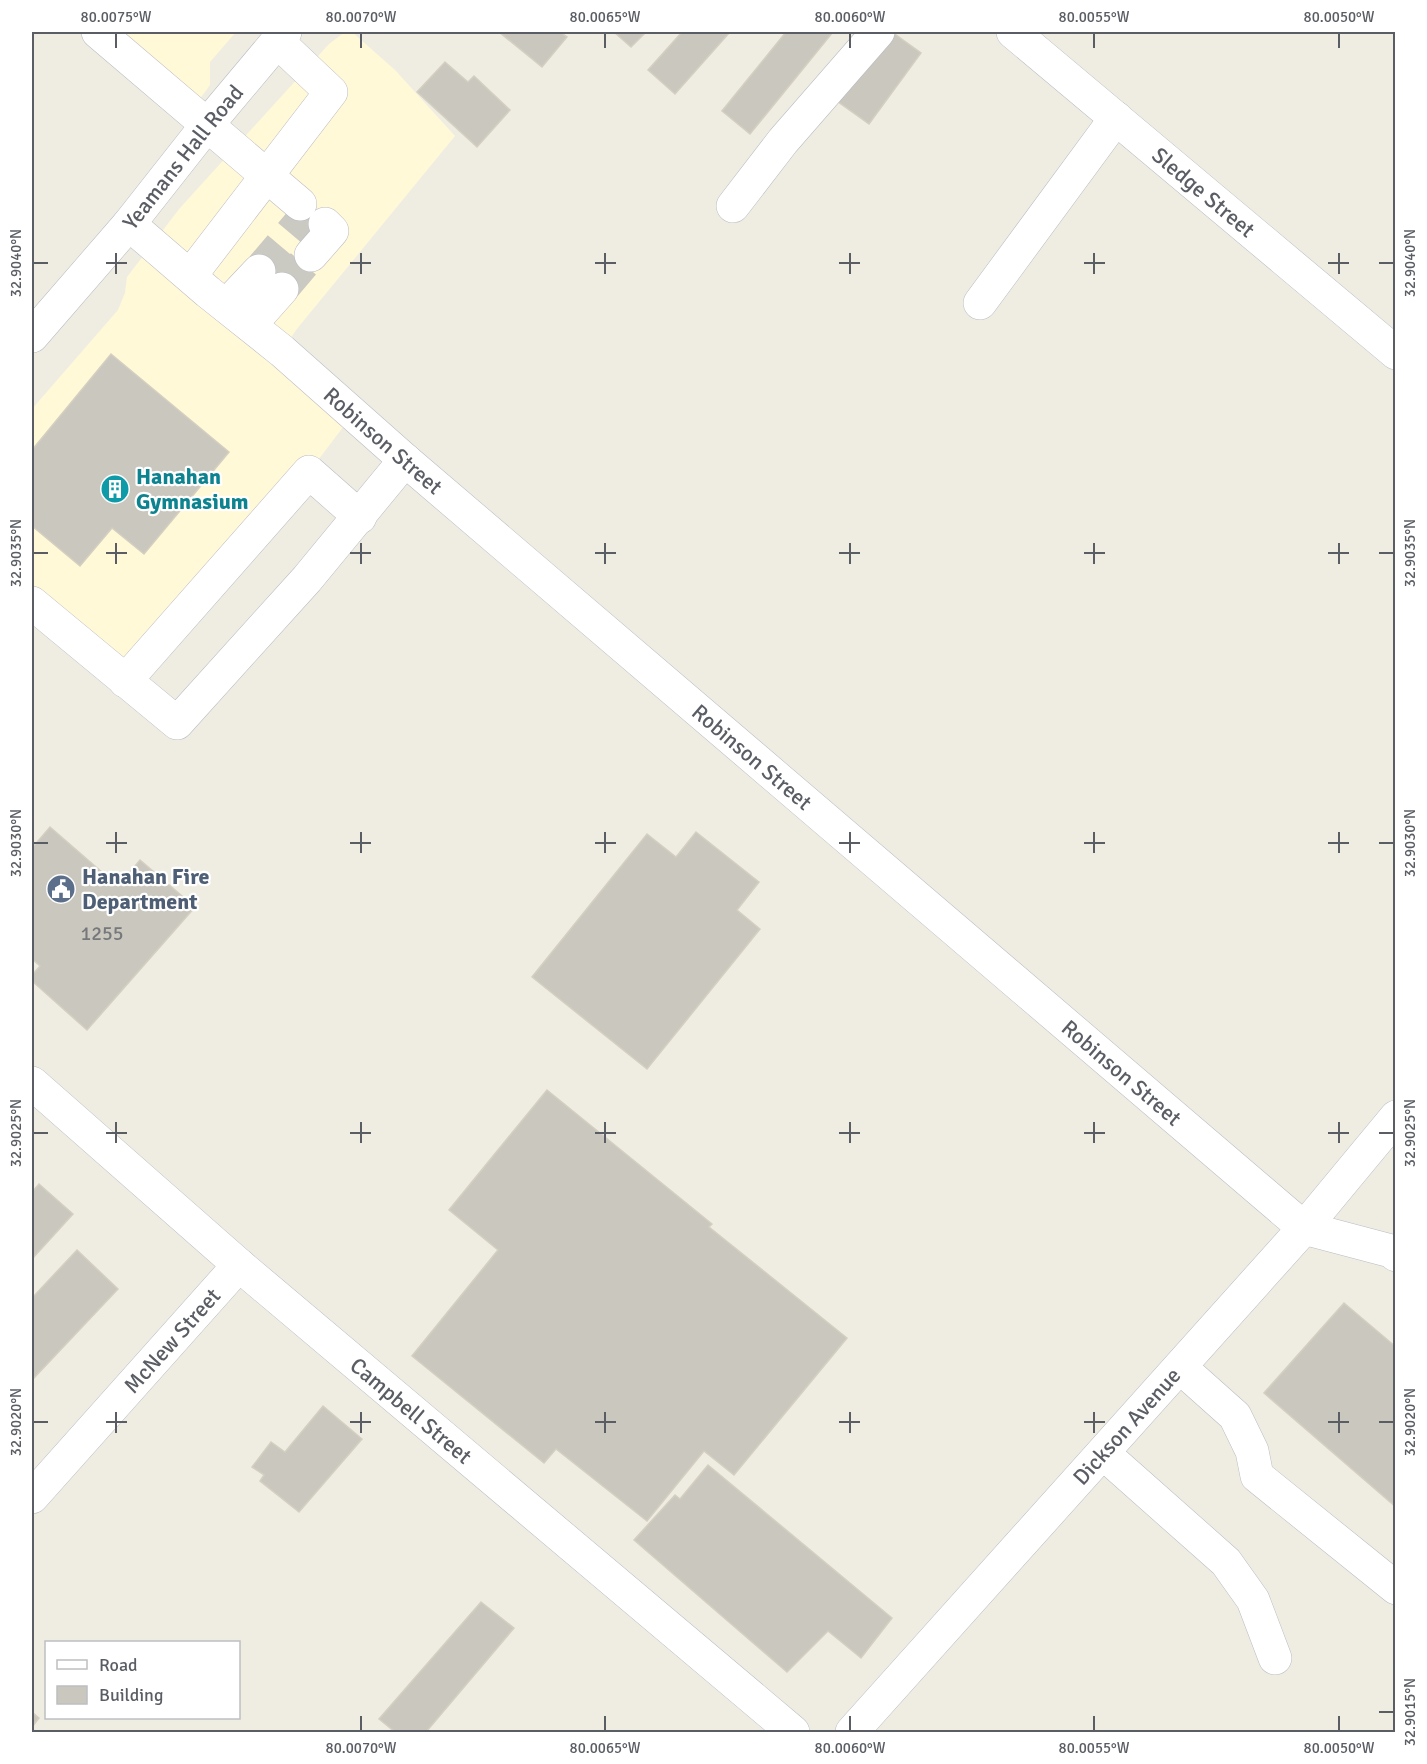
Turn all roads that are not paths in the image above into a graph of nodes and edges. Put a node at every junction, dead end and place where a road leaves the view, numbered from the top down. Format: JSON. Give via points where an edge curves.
{"nodes":[{"id":1,"x":98,"y":32,"type":"edge"},
{"id":2,"x":878,"y":32,"type":"edge"},
{"id":3,"x":1013,"y":32,"type":"edge"},
{"id":4,"x":281,"y":36,"type":"edge"},
{"id":5,"x":1116,"y":118,"type":"junction"},
{"id":6,"x":207,"y":125,"type":"junction"},
{"id":7,"x":267,"y":176,"type":"junction"},
{"id":8,"x":300,"y":204,"type":"dead end"},
{"id":9,"x":733,"y":206,"type":"dead end"},
{"id":10,"x":129,"y":224,"type":"junction"},
{"id":11,"x":325,"y":224,"type":"dead end"},
{"id":12,"x":311,"y":255,"type":"tunnel mouth"},
{"id":13,"x":190,"y":276,"type":"junction"},
{"id":14,"x":270,"y":280,"type":"tunnel mouth"},
{"id":15,"x":980,"y":303,"type":"dead end"},
{"id":16,"x":238,"y":316,"type":"junction"},
{"id":17,"x":32,"y":336,"type":"edge"},
{"id":18,"x":1395,"y":353,"type":"edge"},
{"id":19,"x":405,"y":460,"type":"junction"},
{"id":20,"x":360,"y":517,"type":"junction"},
{"id":21,"x":32,"y":603,"type":"edge"},
{"id":22,"x":125,"y":681,"type":"junction"},
{"id":23,"x":32,"y":1083,"type":"edge"},
{"id":24,"x":1395,"y":1117,"type":"edge"},
{"id":25,"x":1304,"y":1228,"type":"junction"},
{"id":26,"x":1395,"y":1255,"type":"edge"},
{"id":27,"x":239,"y":1265,"type":"junction"},
{"id":28,"x":1180,"y":1367,"type":"junction"},
{"id":29,"x":1103,"y":1453,"type":"junction"},
{"id":30,"x":32,"y":1497,"type":"edge"},
{"id":31,"x":1395,"y":1588,"type":"edge"},
{"id":32,"x":1275,"y":1658,"type":"dead end"},
{"id":33,"x":793,"y":1732,"type":"edge"},
{"id":34,"x":852,"y":1732,"type":"edge"}],
"edges":[{"from":1,"to":6,"type":"street"},
{"from":2,"to":9,"type":"street","via":[[783,141]]},
{"from":3,"to":5,"type":"street","name":"Sledge Street"},
{"from":4,"to":6,"type":"street","name":"Yeamans Hall Road"},
{"from":4,"to":7,"type":"street","via":[[331,92]]},
{"from":5,"to":15,"type":"street"},
{"from":5,"to":18,"type":"street","name":"Sledge Street"},
{"from":6,"to":7,"type":"street"},
{"from":6,"to":10,"type":"street","name":"Yeamans Hall Road"},
{"from":7,"to":8,"type":"street"},
{"from":7,"to":13,"type":"street"},
{"from":10,"to":13,"type":"street","name":"Robinson Street"},
{"from":10,"to":17,"type":"street","name":"Yeamans Hall Road"},
{"from":11,"to":12,"type":"street","via":[[332,231]]},
{"from":13,"to":16,"type":"street","name":"Robinson Street"},
{"from":14,"to":16,"type":"street"},
{"from":16,"to":19,"type":"street","name":"Robinson Street"},
{"from":19,"to":20,"type":"street"},
{"from":19,"to":25,"type":"street","name":"Robinson Street"},
{"from":20,"to":22,"type":"street","via":[[177,723]]},
{"from":20,"to":22,"type":"street","via":[[309,472]]},
{"from":21,"to":22,"type":"street"},
{"from":23,"to":27,"type":"street","name":"Campbell Street"},
{"from":24,"to":25,"type":"street","name":"Dickson Avenue"},
{"from":25,"to":26,"type":"street","name":"Robinson Street"},
{"from":25,"to":28,"type":"street","name":"Dickson Avenue"},
{"from":27,"to":30,"type":"street","name":"McNew Street"},
{"from":27,"to":33,"type":"street","name":"Campbell Street"},
{"from":28,"to":29,"type":"street","name":"Dickson Avenue"},
{"from":28,"to":31,"type":"street","via":[[1235,1416],[1252,1451],[1257,1476]]},
{"from":29,"to":32,"type":"street","via":[[1226,1562],[1253,1600]]},
{"from":29,"to":34,"type":"street","name":"Dickson Avenue"}]}
